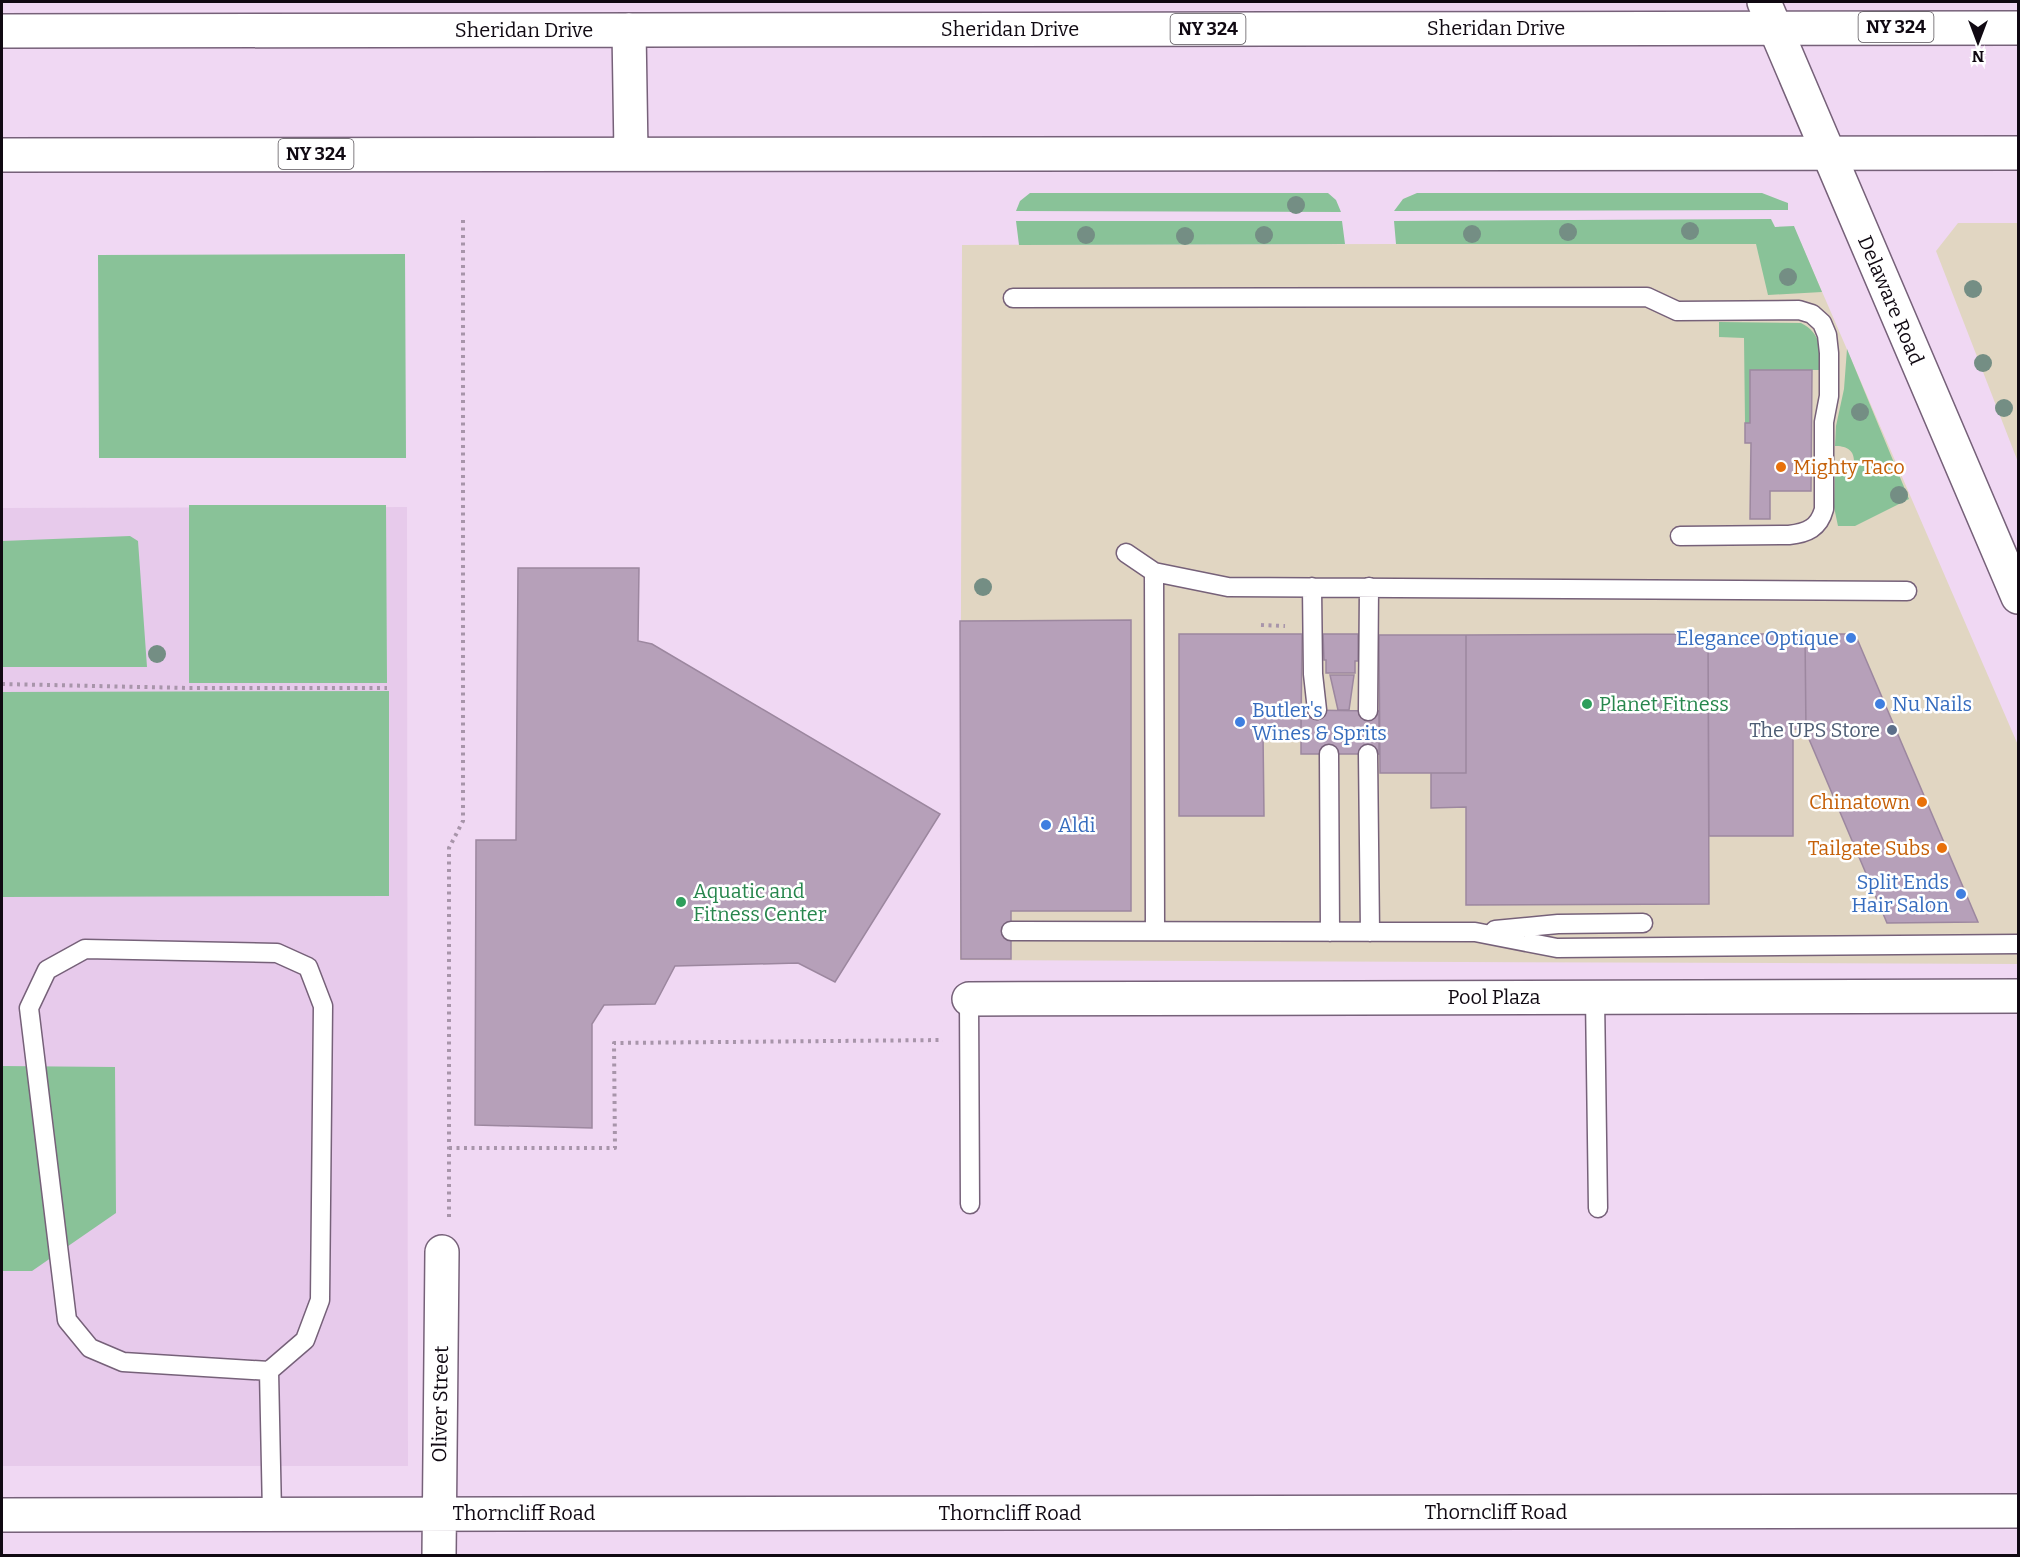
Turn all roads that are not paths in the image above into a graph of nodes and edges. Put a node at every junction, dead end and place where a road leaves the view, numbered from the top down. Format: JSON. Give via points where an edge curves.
{"nodes":[{"id":1,"x":1769,"y":14,"type":"edge"},
{"id":2,"x":2019,"y":28,"type":"edge"},
{"id":3,"x":629,"y":30,"type":"junction"},
{"id":4,"x":2,"y":31,"type":"edge"},
{"id":5,"x":631,"y":153,"type":"junction"},
{"id":6,"x":1828,"y":153,"type":"junction"},
{"id":7,"x":2019,"y":153,"type":"edge"},
{"id":8,"x":2,"y":155,"type":"edge"},
{"id":9,"x":1012,"y":298,"type":"dead end"},
{"id":10,"x":1680,"y":536,"type":"dead end"},
{"id":11,"x":1126,"y":553,"type":"dead end"},
{"id":12,"x":1154,"y":572,"type":"junction"},
{"id":13,"x":1312,"y":588,"type":"junction"},
{"id":14,"x":1368,"y":588,"type":"junction"},
{"id":15,"x":1907,"y":591,"type":"dead end"},
{"id":16,"x":2019,"y":597,"type":"edge"},
{"id":17,"x":1323,"y":710,"type":"dead end"},
{"id":18,"x":1362,"y":711,"type":"dead end"},
{"id":19,"x":1323,"y":754,"type":"dead end"},
{"id":20,"x":1362,"y":754,"type":"dead end"},
{"id":21,"x":1643,"y":923,"type":"dead end"},
{"id":22,"x":1155,"y":930,"type":"junction"},
{"id":23,"x":1011,"y":931,"type":"dead end"},
{"id":24,"x":1325,"y":931,"type":"junction"},
{"id":25,"x":1364,"y":932,"type":"junction"},
{"id":26,"x":1475,"y":932,"type":"junction"},
{"id":27,"x":2019,"y":944,"type":"edge"},
{"id":28,"x":2019,"y":996,"type":"edge"},
{"id":29,"x":1595,"y":997,"type":"junction"},
{"id":30,"x":969,"y":999,"type":"joint"},
{"id":31,"x":970,"y":1204,"type":"dead end"},
{"id":32,"x":1598,"y":1208,"type":"dead end"},
{"id":33,"x":442,"y":1252,"type":"road end"},
{"id":34,"x":269,"y":1371,"type":"junction"},
{"id":35,"x":2019,"y":1511,"type":"edge"},
{"id":36,"x":439,"y":1513,"type":"junction"},
{"id":37,"x":272,"y":1514,"type":"junction"},
{"id":38,"x":2,"y":1515,"type":"edge"},
{"id":39,"x":439,"y":1556,"type":"edge"}],
"edges":[{"from":1,"to":2,"type":"main road","name":"Sheridan Drive","number":"NY 324"},
{"from":1,"to":3,"type":"main road","name":"Sheridan Drive","number":"NY 324"},
{"from":1,"to":6,"type":"main road","name":"Delaware Road"},
{"from":3,"to":4,"type":"main road","name":"Sheridan Drive","number":"NY 324"},
{"from":3,"to":5,"type":"main road"},
{"from":5,"to":6,"type":"main road","number":"NY 324"},
{"from":5,"to":8,"type":"main road","number":"NY 324"},
{"from":6,"to":7,"type":"main road","number":"NY 324"},
{"from":6,"to":16,"type":"main road","name":"Delaware Road"},
{"from":9,"to":10,"type":"lane","via":[[1647,297],[1677,311],[1799,310],[1812,315],[1822,323],[1829,353],[1821,519],[1814,528],[1789,535]]},
{"from":11,"to":12,"type":"lane"},
{"from":12,"to":13,"type":"lane","via":[[1228,587]]},
{"from":12,"to":22,"type":"lane"},
{"from":13,"to":14,"type":"lane"},
{"from":13,"to":17,"type":"lane","via":[[1313,674]]},
{"from":14,"to":15,"type":"lane"},
{"from":14,"to":18,"type":"lane","via":[[1369,674]]},
{"from":19,"to":24,"type":"lane"},
{"from":20,"to":25,"type":"lane"},
{"from":21,"to":26,"type":"lane","via":[[1558,924]]},
{"from":22,"to":23,"type":"lane"},
{"from":22,"to":24,"type":"lane"},
{"from":24,"to":25,"type":"lane"},
{"from":25,"to":26,"type":"lane"},
{"from":26,"to":27,"type":"lane","via":[[1557,948]]},
{"from":28,"to":29,"type":"main road","name":"Pool Plaza"},
{"from":29,"to":30,"type":"main road","name":"Pool Plaza"},
{"from":29,"to":32,"type":"lane"},
{"from":30,"to":31,"type":"lane"},
{"from":33,"to":36,"type":"main road","name":"Oliver Street"},
{"from":34,"to":34,"type":"lane","via":[[305,1340],[320,1300],[323,1006],[308,967],[277,952],[85,949],[48,970],[29,1008],[67,1320],[90,1348],[123,1362]]},
{"from":34,"to":37,"type":"lane"},
{"from":35,"to":36,"type":"main road","name":"Thorncliff Road"},
{"from":36,"to":37,"type":"main road","name":"Thorncliff Road"},
{"from":36,"to":39,"type":"main road","name":"Oliver Street"},
{"from":37,"to":38,"type":"main road","name":"Thorncliff Road"}]}
